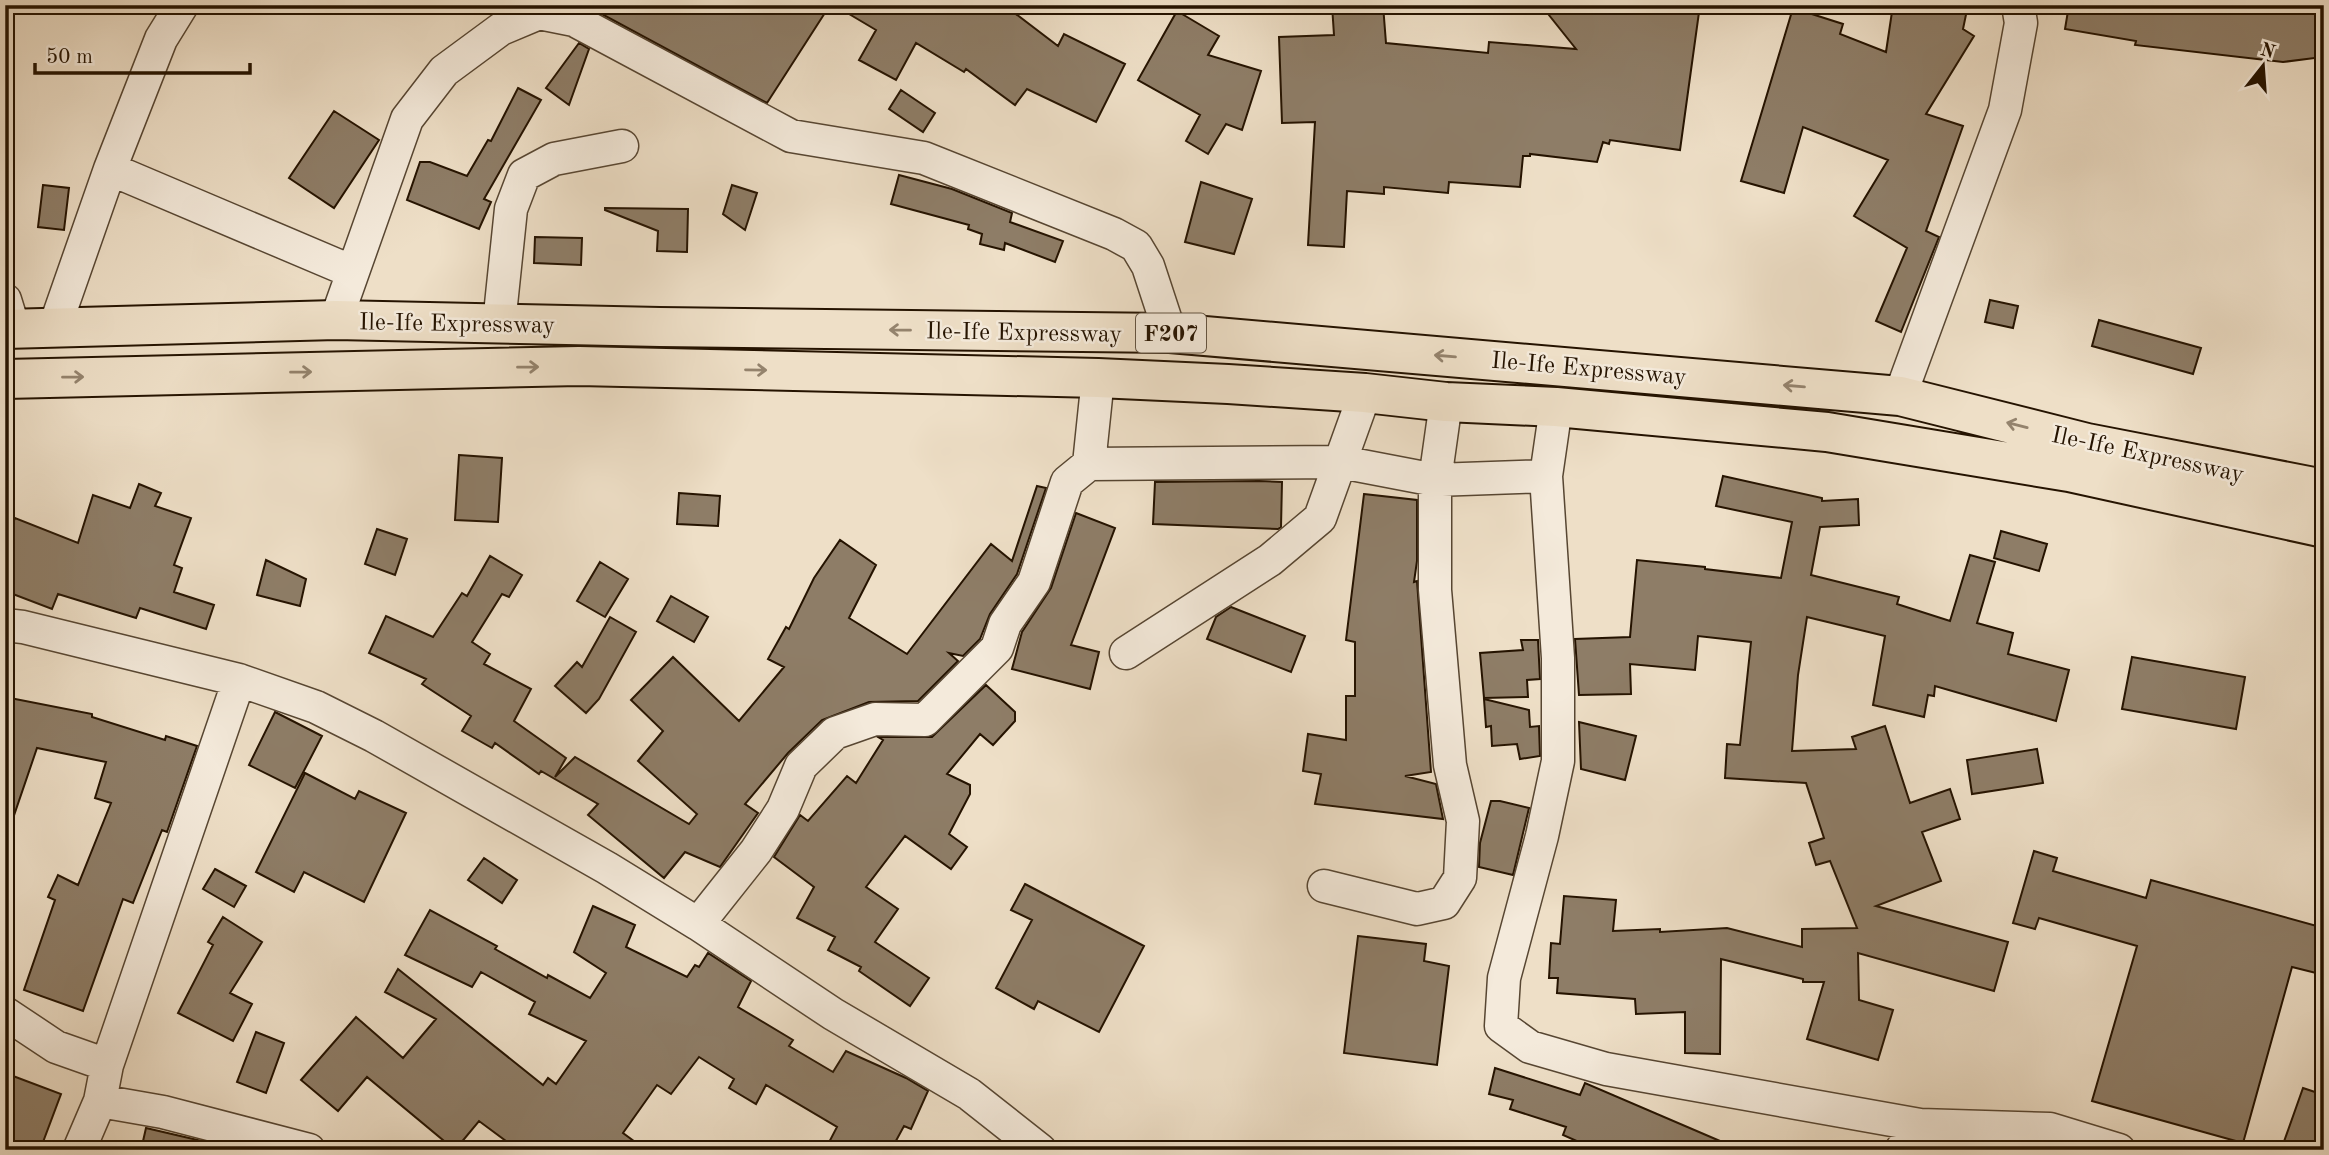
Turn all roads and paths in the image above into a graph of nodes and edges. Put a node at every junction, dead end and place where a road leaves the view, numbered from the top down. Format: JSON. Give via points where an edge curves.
{"nodes":[{"id":1,"x":182,"y":5,"type":"edge"},
{"id":2,"x":2018,"y":5,"type":"edge"},
{"id":3,"x":622,"y":146,"type":"dead end"},
{"id":4,"x":110,"y":169,"type":"junction"},
{"id":5,"x":353,"y":272,"type":"junction"},
{"id":6,"x":8,"y":319,"type":"edge"},
{"id":7,"x":336,"y":320,"type":"junction"},
{"id":8,"x":499,"y":324,"type":"junction"},
{"id":9,"x":54,"y":329,"type":"junction"},
{"id":10,"x":1170,"y":333,"type":"junction"},
{"id":11,"x":1098,"y":378,"type":"junction"},
{"id":12,"x":5,"y":379,"type":"edge"},
{"id":13,"x":1365,"y":393,"type":"junction"},
{"id":14,"x":1900,"y":396,"type":"junction"},
{"id":15,"x":1446,"y":402,"type":"junction"},
{"id":16,"x":1556,"y":407,"type":"junction"},
{"id":17,"x":1340,"y":462,"type":"junction"},
{"id":18,"x":1089,"y":464,"type":"junction"},
{"id":19,"x":1546,"y":476,"type":"junction"},
{"id":20,"x":1435,"y":480,"type":"junction"},
{"id":21,"x":2324,"y":489,"type":"edge"},
{"id":22,"x":2324,"y":528,"type":"edge"},
{"id":23,"x":5,"y":625,"type":"edge"},
{"id":24,"x":1126,"y":653,"type":"dead end"},
{"id":25,"x":239,"y":680,"type":"junction"},
{"id":26,"x":1324,"y":886,"type":"dead end"},
{"id":27,"x":698,"y":924,"type":"junction"},
{"id":28,"x":5,"y":1013,"type":"edge"},
{"id":29,"x":107,"y":1066,"type":"junction"},
{"id":30,"x":100,"y":1101,"type":"junction"},
{"id":31,"x":1920,"y":1125,"type":"junction"},
{"id":32,"x":79,"y":1150,"type":"edge"},
{"id":33,"x":309,"y":1150,"type":"edge"},
{"id":34,"x":1040,"y":1150,"type":"edge"},
{"id":35,"x":1902,"y":1150,"type":"edge"},
{"id":36,"x":2119,"y":1150,"type":"edge"}],
"edges":[{"from":1,"to":4,"type":"street","via":[[162,39]]},
{"from":2,"to":14,"type":"street","via":[[2021,23],[2005,110]]},
{"from":3,"to":8,"type":"street","via":[[554,159],[524,175],[511,209]]},
{"from":4,"to":5,"type":"street"},
{"from":4,"to":9,"type":"street"},
{"from":5,"to":7,"type":"street"},
{"from":5,"to":10,"type":"street","via":[[407,119],[444,71],[501,30],[539,13],[575,20],[791,136],[925,158],[1114,234],[1136,246],[1148,266]]},
{"from":6,"to":9,"type":"main road","name":"Ile-Ife Expressway","number":"F207"},
{"from":7,"to":8,"type":"main road","name":"Ile-Ife Expressway","number":"F207"},
{"from":7,"to":9,"type":"main road","name":"Ile-Ife Expressway","number":"F207"},
{"from":10,"to":8,"type":"main road","name":"Ile-Ife Expressway","number":"F207","one_way":true},
{"from":14,"to":10,"type":"main road","name":"Ile-Ife Expressway","number":"F207","one_way":true},
{"from":12,"to":11,"type":"main road","name":"Ile-Ife Expressway","number":"F207","one_way":true,"via":[[579,366]]},
{"from":11,"to":13,"type":"main road","name":"Ile-Ife Expressway","number":"F207"},
{"from":11,"to":18,"type":"street"},
{"from":13,"to":15,"type":"main road","name":"Ile-Ife Expressway","number":"F207"},
{"from":13,"to":17,"type":"street"},
{"from":21,"to":14,"type":"main road","name":"Ile-Ife Expressway","number":"F207","one_way":true,"via":[[2087,443]]},
{"from":15,"to":16,"type":"main road","name":"Ile-Ife Expressway","number":"F207"},
{"from":15,"to":20,"type":"street"},
{"from":16,"to":19,"type":"street"},
{"from":16,"to":22,"type":"main road","name":"Ile-Ife Expressway","number":"F207","via":[[1827,432],[2069,472]]},
{"from":17,"to":18,"type":"street"},
{"from":17,"to":20,"type":"street"},
{"from":17,"to":24,"type":"street","via":[[1321,518],[1270,560]]},
{"from":18,"to":27,"type":"street","via":[[1067,482],[1034,582],[1005,624],[997,648],[925,720],[875,719],[835,733],[801,766],[783,809],[756,851]]},
{"from":19,"to":20,"type":"street"},
{"from":19,"to":31,"type":"street","via":[[1558,658],[1558,761],[1504,978],[1500,1026],[1530,1047],[1606,1069]]},
{"from":20,"to":26,"type":"street","via":[[1435,590],[1450,765],[1463,821],[1460,878],[1444,903],[1417,909]]},
{"from":23,"to":25,"type":"street"},
{"from":25,"to":27,"type":"street","via":[[316,708],[374,736]]},
{"from":25,"to":29,"type":"street"},
{"from":27,"to":34,"type":"street","via":[[834,1014],[969,1094]]},
{"from":28,"to":29,"type":"street","via":[[56,1047]]},
{"from":29,"to":30,"type":"street"},
{"from":30,"to":32,"type":"street"},
{"from":30,"to":33,"type":"street","via":[[163,1112]]},
{"from":31,"to":35,"type":"street"},
{"from":31,"to":36,"type":"street","via":[[2050,1129]]}]}
